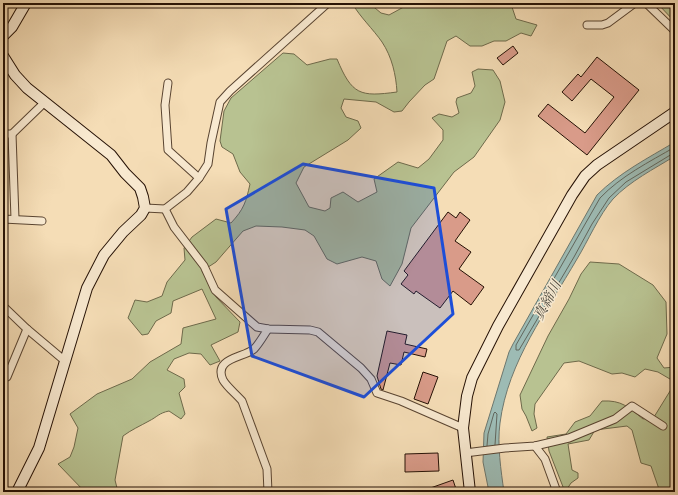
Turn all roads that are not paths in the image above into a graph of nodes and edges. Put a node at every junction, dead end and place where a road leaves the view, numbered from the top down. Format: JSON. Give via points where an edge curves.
{"nodes":[{"id":1,"x":26,"y":3,"type":"edge"},
{"id":2,"x":328,"y":3,"type":"edge"},
{"id":3,"x":635,"y":3,"type":"edge"},
{"id":4,"x":646,"y":3,"type":"edge"},
{"id":5,"x":587,"y":25,"type":"dead end"},
{"id":6,"x":675,"y":31,"type":"edge"},
{"id":7,"x":3,"y":36,"type":"edge"},
{"id":8,"x":3,"y":56,"type":"edge"},
{"id":9,"x":168,"y":83,"type":"dead end"},
{"id":10,"x":45,"y":102,"type":"junction"},
{"id":11,"x":675,"y":112,"type":"edge"},
{"id":12,"x":3,"y":134,"type":"edge"},
{"id":13,"x":12,"y":134,"type":"junction"},
{"id":14,"x":199,"y":178,"type":"junction"},
{"id":15,"x":145,"y":208,"type":"junction"},
{"id":16,"x":165,"y":209,"type":"junction"},
{"id":17,"x":3,"y":219,"type":"edge"},
{"id":18,"x":15,"y":219,"type":"junction"},
{"id":19,"x":42,"y":221,"type":"dead end"},
{"id":20,"x":3,"y":306,"type":"edge"},
{"id":21,"x":27,"y":329,"type":"junction"},
{"id":22,"x":268,"y":329,"type":"junction"},
{"id":23,"x":65,"y":361,"type":"junction"},
{"id":24,"x":3,"y":376,"type":"edge"},
{"id":25,"x":663,"y":426,"type":"dead end"},
{"id":26,"x":463,"y":428,"type":"junction"},
{"id":27,"x":535,"y":446,"type":"junction"},
{"id":28,"x":469,"y":452,"type":"junction"},
{"id":29,"x":18,"y":492,"type":"edge"},
{"id":30,"x":268,"y":492,"type":"edge"},
{"id":31,"x":470,"y":492,"type":"edge"},
{"id":32,"x":557,"y":492,"type":"edge"}],
"edges":[{"from":1,"to":7,"type":"street","via":[[12,27]]},
{"from":2,"to":14,"type":"street","via":[[220,102],[208,164]]},
{"from":3,"to":5,"type":"street","via":[[602,25]]},
{"from":4,"to":6,"type":"street"},
{"from":8,"to":10,"type":"street","via":[[15,75]]},
{"from":9,"to":14,"type":"street","via":[[165,105],[168,150]]},
{"from":10,"to":13,"type":"street"},
{"from":10,"to":15,"type":"street","via":[[111,155],[140,188]]},
{"from":11,"to":26,"type":"street","via":[[597,165],[585,176],[572,195],[498,326],[472,378],[466,396]]},
{"from":12,"to":13,"type":"street"},
{"from":13,"to":18,"type":"street"},
{"from":14,"to":16,"type":"street","via":[[187,192]]},
{"from":15,"to":16,"type":"street"},
{"from":15,"to":23,"type":"street","via":[[112,244],[96,268],[87,288]]},
{"from":16,"to":22,"type":"street","via":[[174,227],[204,266],[215,290],[257,327]]},
{"from":17,"to":18,"type":"street"},
{"from":18,"to":19,"type":"street"},
{"from":20,"to":21,"type":"street"},
{"from":21,"to":23,"type":"street"},
{"from":21,"to":24,"type":"street","via":[[7,377]]},
{"from":22,"to":26,"type":"street","via":[[318,332],[361,368],[371,379],[377,393]]},
{"from":22,"to":30,"type":"street","via":[[254,349],[227,361],[222,367],[222,374],[224,381],[242,401],[267,469]]},
{"from":23,"to":29,"type":"street","via":[[39,448]]},
{"from":25,"to":27,"type":"street","via":[[632,406],[615,419],[594,428],[569,438]]},
{"from":26,"to":28,"type":"street"},
{"from":27,"to":28,"type":"street"},
{"from":27,"to":32,"type":"street","via":[[544,459]]},
{"from":28,"to":31,"type":"street"}]}
